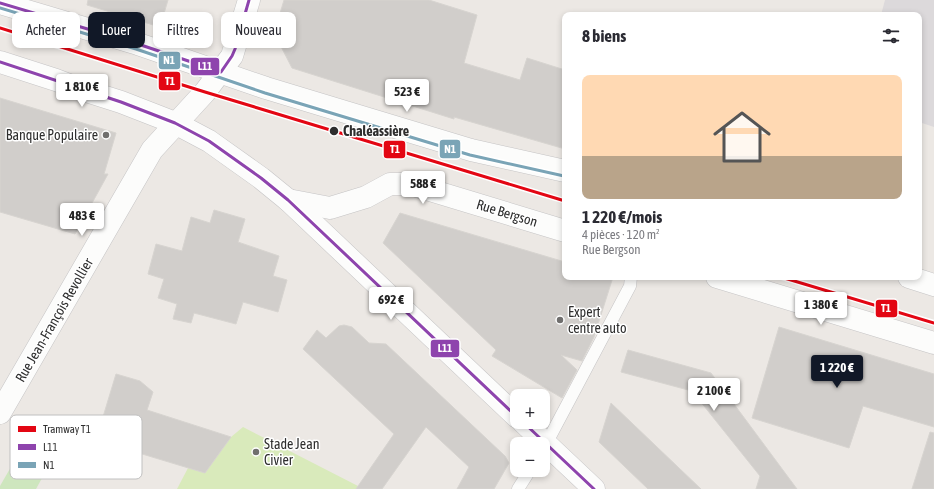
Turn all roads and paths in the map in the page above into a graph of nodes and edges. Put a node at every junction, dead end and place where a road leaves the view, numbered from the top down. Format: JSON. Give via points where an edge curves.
{"nodes":[{"id":1,"x":249,"y":0,"type":"edge"},
{"id":2,"x":0,"y":3,"type":"edge"},
{"id":3,"x":0,"y":62,"type":"edge"},
{"id":4,"x":221,"y":72,"type":"junction"},
{"id":5,"x":176,"y":123,"type":"junction"},
{"id":6,"x":562,"y":170,"type":"edge"},
{"id":7,"x":288,"y":200,"type":"junction"},
{"id":8,"x":562,"y":230,"type":"edge"},
{"id":9,"x":631,"y":280,"type":"edge"},
{"id":10,"x":727,"y":280,"type":"edge"},
{"id":11,"x":918,"y":280,"type":"edge"},
{"id":12,"x":934,"y":285,"type":"edge"},
{"id":13,"x":934,"y":343,"type":"edge"},
{"id":14,"x":510,"y":410,"type":"edge"},
{"id":15,"x":0,"y":413,"type":"edge"},
{"id":16,"x":529,"y":429,"type":"edge"},
{"id":17,"x":536,"y":437,"type":"edge"},
{"id":18,"x":550,"y":438,"type":"edge"},
{"id":19,"x":550,"y":451,"type":"edge"},
{"id":20,"x":526,"y":477,"type":"edge"},
{"id":21,"x":518,"y":489,"type":"edge"},
{"id":22,"x":594,"y":489,"type":"edge"}],
"edges":[{"from":1,"to":4,"type":"street","name":"Rue Jean-François Revollier","via":[[235,49]]},
{"from":2,"to":4,"type":"street"},
{"from":3,"to":5,"type":"street"},
{"from":4,"to":5,"type":"street","name":"Rue Jean-François Revollier"},
{"from":4,"to":6,"type":"street","via":[[471,150]]},
{"from":5,"to":7,"type":"street","via":[[209,141]]},
{"from":5,"to":15,"type":"street","name":"Rue Jean-François Revollier","via":[[152,150]]},
{"from":7,"to":8,"type":"street","name":"Rue Bergson","via":[[330,208],[366,197],[390,184],[410,184]]},
{"from":7,"to":14,"type":"street"},
{"from":9,"to":18,"type":"lane","via":[[630,286]]},
{"from":10,"to":13,"type":"street"},
{"from":11,"to":12,"type":"street"},
{"from":16,"to":17,"type":"street"},
{"from":19,"to":22,"type":"street"},
{"from":20,"to":21,"type":"lane"}]}
